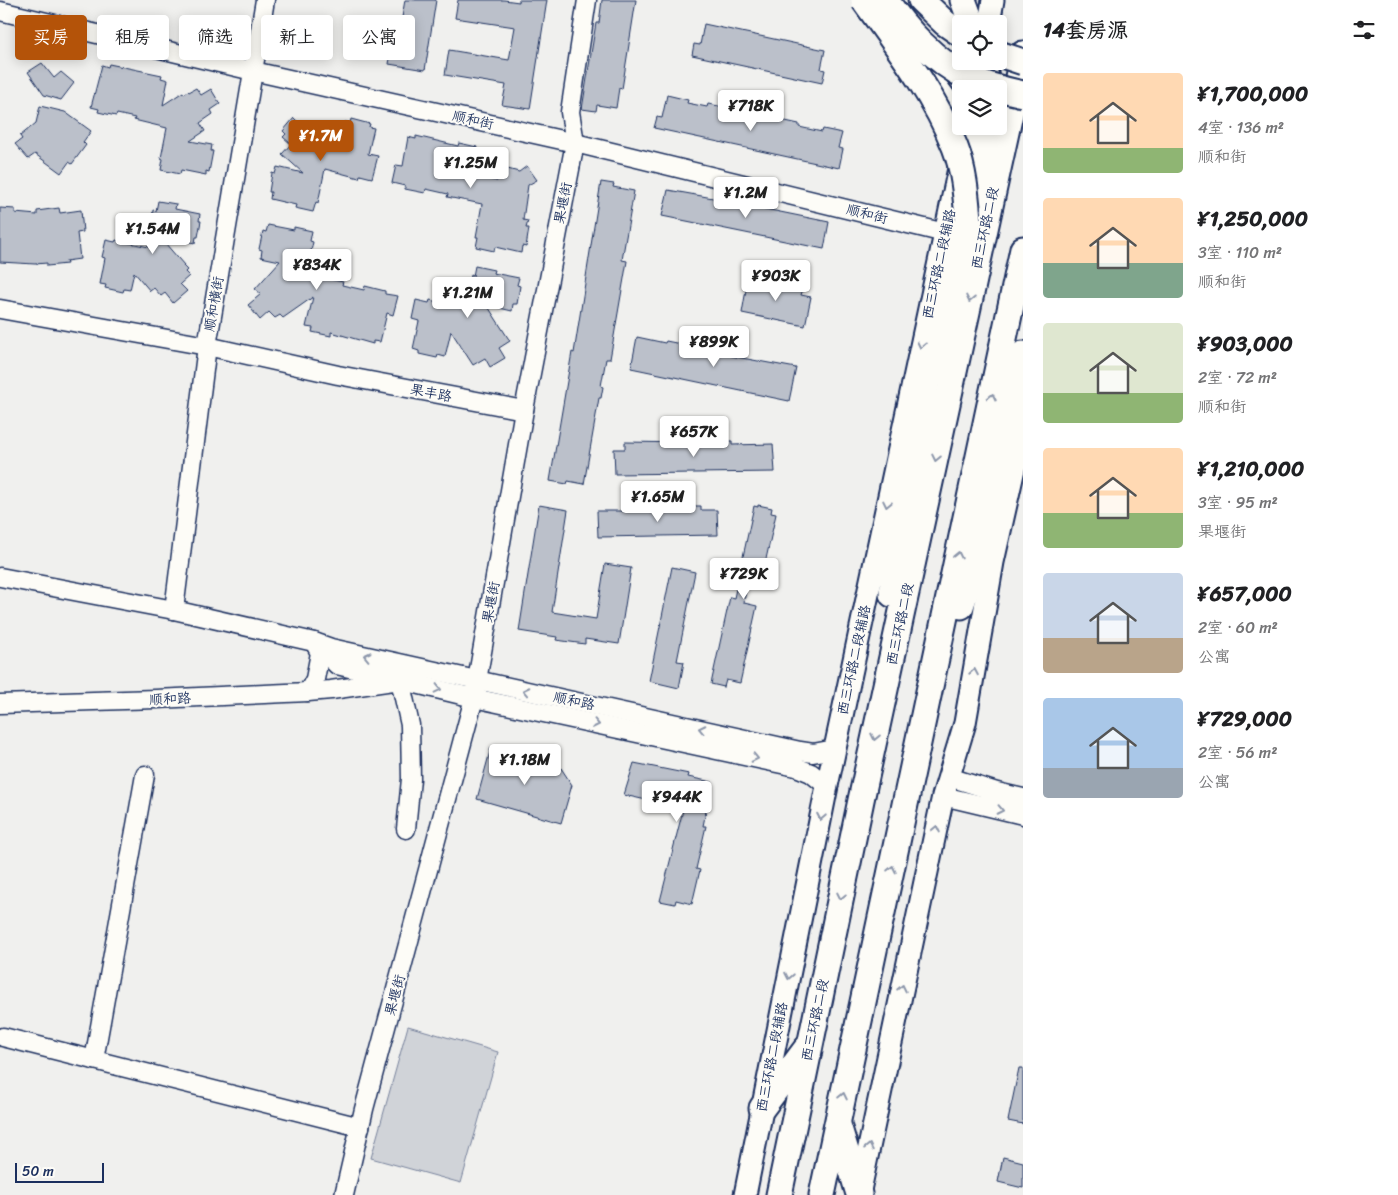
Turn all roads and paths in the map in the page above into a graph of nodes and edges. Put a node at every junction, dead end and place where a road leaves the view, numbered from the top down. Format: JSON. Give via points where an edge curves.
{"nodes":[{"id":1,"x":265,"y":0,"type":"edge"},
{"id":2,"x":587,"y":0,"type":"edge"},
{"id":3,"x":864,"y":0,"type":"edge"},
{"id":4,"x":872,"y":0,"type":"edge"},
{"id":5,"x":886,"y":0,"type":"edge"},
{"id":6,"x":921,"y":0,"type":"edge"},
{"id":7,"x":963,"y":0,"type":"edge"},
{"id":8,"x":993,"y":0,"type":"edge"},
{"id":9,"x":0,"y":11,"type":"edge"},
{"id":10,"x":969,"y":15,"type":"edge"},
{"id":11,"x":990,"y":15,"type":"edge"},
{"id":12,"x":952,"y":28,"type":"edge"},
{"id":13,"x":1023,"y":54,"type":"edge"},
{"id":14,"x":1007,"y":57,"type":"edge"},
{"id":15,"x":1023,"y":62,"type":"edge"},
{"id":16,"x":254,"y":71,"type":"junction"},
{"id":17,"x":1006,"y":80,"type":"edge"},
{"id":18,"x":1023,"y":94,"type":"edge"},
{"id":19,"x":952,"y":97,"type":"edge"},
{"id":20,"x":973,"y":135,"type":"edge"},
{"id":21,"x":975,"y":135,"type":"edge"},
{"id":22,"x":979,"y":135,"type":"edge"},
{"id":23,"x":575,"y":143,"type":"junction"},
{"id":24,"x":968,"y":219,"type":"junction"},
{"id":25,"x":945,"y":234,"type":"junction"},
{"id":26,"x":1023,"y":249,"type":"edge"},
{"id":27,"x":0,"y":309,"type":"edge"},
{"id":28,"x":207,"y":346,"type":"junction"},
{"id":29,"x":1023,"y":354,"type":"edge"},
{"id":30,"x":524,"y":410,"type":"junction"},
{"id":31,"x":1023,"y":429,"type":"edge"},
{"id":32,"x":0,"y":577,"type":"edge"},
{"id":33,"x":174,"y":610,"type":"junction"},
{"id":34,"x":314,"y":642,"type":"junction"},
{"id":35,"x":331,"y":648,"type":"junction"},
{"id":36,"x":336,"y":665,"type":"junction"},
{"id":37,"x":400,"y":680,"type":"junction"},
{"id":38,"x":477,"y":680,"type":"junction"},
{"id":39,"x":330,"y":690,"type":"junction"},
{"id":40,"x":308,"y":692,"type":"junction"},
{"id":41,"x":474,"y":698,"type":"junction"},
{"id":42,"x":0,"y":704,"type":"edge"},
{"id":43,"x":882,"y":707,"type":"junction"},
{"id":44,"x":924,"y":717,"type":"junction"},
{"id":45,"x":835,"y":749,"type":"junction"},
{"id":46,"x":146,"y":775,"type":"dead end"},
{"id":47,"x":827,"y":786,"type":"junction"},
{"id":48,"x":946,"y":787,"type":"junction"},
{"id":49,"x":1023,"y":798,"type":"edge"},
{"id":50,"x":1023,"y":815,"type":"edge"},
{"id":51,"x":406,"y":830,"type":"dead end"},
{"id":52,"x":3,"y":1037,"type":"dead end"},
{"id":53,"x":811,"y":1043,"type":"junction"},
{"id":54,"x":94,"y":1060,"type":"junction"},
{"id":55,"x":762,"y":1108,"type":"junction"},
{"id":56,"x":838,"y":1124,"type":"junction"},
{"id":57,"x":360,"y":1126,"type":"junction"},
{"id":58,"x":859,"y":1194,"type":"edge"},
{"id":59,"x":344,"y":1195,"type":"edge"},
{"id":60,"x":744,"y":1195,"type":"edge"},
{"id":61,"x":779,"y":1195,"type":"edge"},
{"id":62,"x":822,"y":1195,"type":"edge"}],
"edges":[{"from":1,"to":16,"type":"street","name":"顺和横街"},
{"from":2,"to":23,"type":"street","name":"果堰街","via":[[570,112]]},
{"from":3,"to":24,"type":"highway","bridge":true,"via":[[928,94],[956,149],[963,175]]},
{"from":4,"to":19,"type":"main road"},
{"from":5,"to":18,"type":"highway","bridge":true,"via":[[917,40],[941,59],[966,76]]},
{"from":6,"to":12,"type":"highway"},
{"from":7,"to":10,"type":"highway"},
{"from":8,"to":11,"type":"main road"},
{"from":9,"to":16,"type":"street","name":"顺和街"},
{"from":13,"to":17,"type":"highway","name":"西三环路二段","bridge":true},
{"from":14,"to":15,"type":"highway","bridge":true},
{"from":16,"to":23,"type":"street","name":"顺和街"},
{"from":16,"to":28,"type":"street","name":"顺和横街"},
{"from":20,"to":25,"type":"main road","name":"西三环路二段辅路"},
{"from":21,"to":43,"type":"highway","name":"西三环路二段","one_way":true},
{"from":22,"to":24,"type":"highway","via":[[984,148]]},
{"from":23,"to":25,"type":"street","name":"顺和街"},
{"from":23,"to":30,"type":"street","name":"果堰街"},
{"from":24,"to":43,"type":"highway","via":[[926,386],[897,546]]},
{"from":25,"to":45,"type":"main road","name":"西三环路二段辅路","one_way":true},
{"from":44,"to":26,"type":"highway","one_way":true},
{"from":27,"to":28,"type":"street"},
{"from":28,"to":30,"type":"street","name":"果丰路","via":[[338,375]]},
{"from":28,"to":33,"type":"street","name":"顺和横街"},
{"from":29,"to":44,"type":"highway","via":[[997,480],[976,561]]},
{"from":30,"to":38,"type":"street","name":"果堰街"},
{"from":48,"to":31,"type":"main road","one_way":true,"via":[[965,723],[993,562]]},
{"from":32,"to":33,"type":"street","name":"顺和路"},
{"from":33,"to":34,"type":"street","name":"顺和路"},
{"from":34,"to":35,"type":"street","name":"顺和路"},
{"from":34,"to":36,"type":"street"},
{"from":34,"to":40,"type":"street","via":[[320,653],[315,679]]},
{"from":35,"to":36,"type":"street"},
{"from":38,"to":35,"type":"street","name":"顺和路","one_way":true},
{"from":36,"to":37,"type":"street","name":"顺和路"},
{"from":36,"to":39,"type":"street"},
{"from":37,"to":39,"type":"street","name":"顺和路"},
{"from":37,"to":41,"type":"street","name":"顺和路","one_way":true},
{"from":37,"to":51,"type":"street","via":[[410,725],[411,779]]},
{"from":38,"to":41,"type":"street","name":"果堰街"},
{"from":45,"to":38,"type":"street","name":"顺和路","one_way":true,"via":[[813,753]]},
{"from":39,"to":40,"type":"street","name":"顺和路"},
{"from":40,"to":42,"type":"street","name":"顺和路"},
{"from":41,"to":47,"type":"street","name":"顺和路","one_way":true,"via":[[796,767],[811,773]]},
{"from":41,"to":57,"type":"street","name":"果堰街"},
{"from":43,"to":53,"type":"highway","name":"西三环路二段","one_way":true},
{"from":56,"to":44,"type":"highway","one_way":true},
{"from":45,"to":47,"type":"main road","name":"西三环路二段辅路"},
{"from":46,"to":54,"type":"street"},
{"from":47,"to":55,"type":"main road","name":"西三环路二段辅路","one_way":true},
{"from":48,"to":49,"type":"street"},
{"from":48,"to":50,"type":"street","one_way":true},
{"from":58,"to":48,"type":"main road","one_way":true},
{"from":52,"to":54,"type":"street"},
{"from":53,"to":55,"type":"highway"},
{"from":53,"to":61,"type":"highway","name":"西三环路二段"},
{"from":54,"to":57,"type":"street"},
{"from":55,"to":60,"type":"main road","name":"西三环路二段辅路"},
{"from":56,"to":58,"type":"highway"},
{"from":56,"to":62,"type":"highway"},
{"from":57,"to":59,"type":"street","name":"果堰街"}]}
